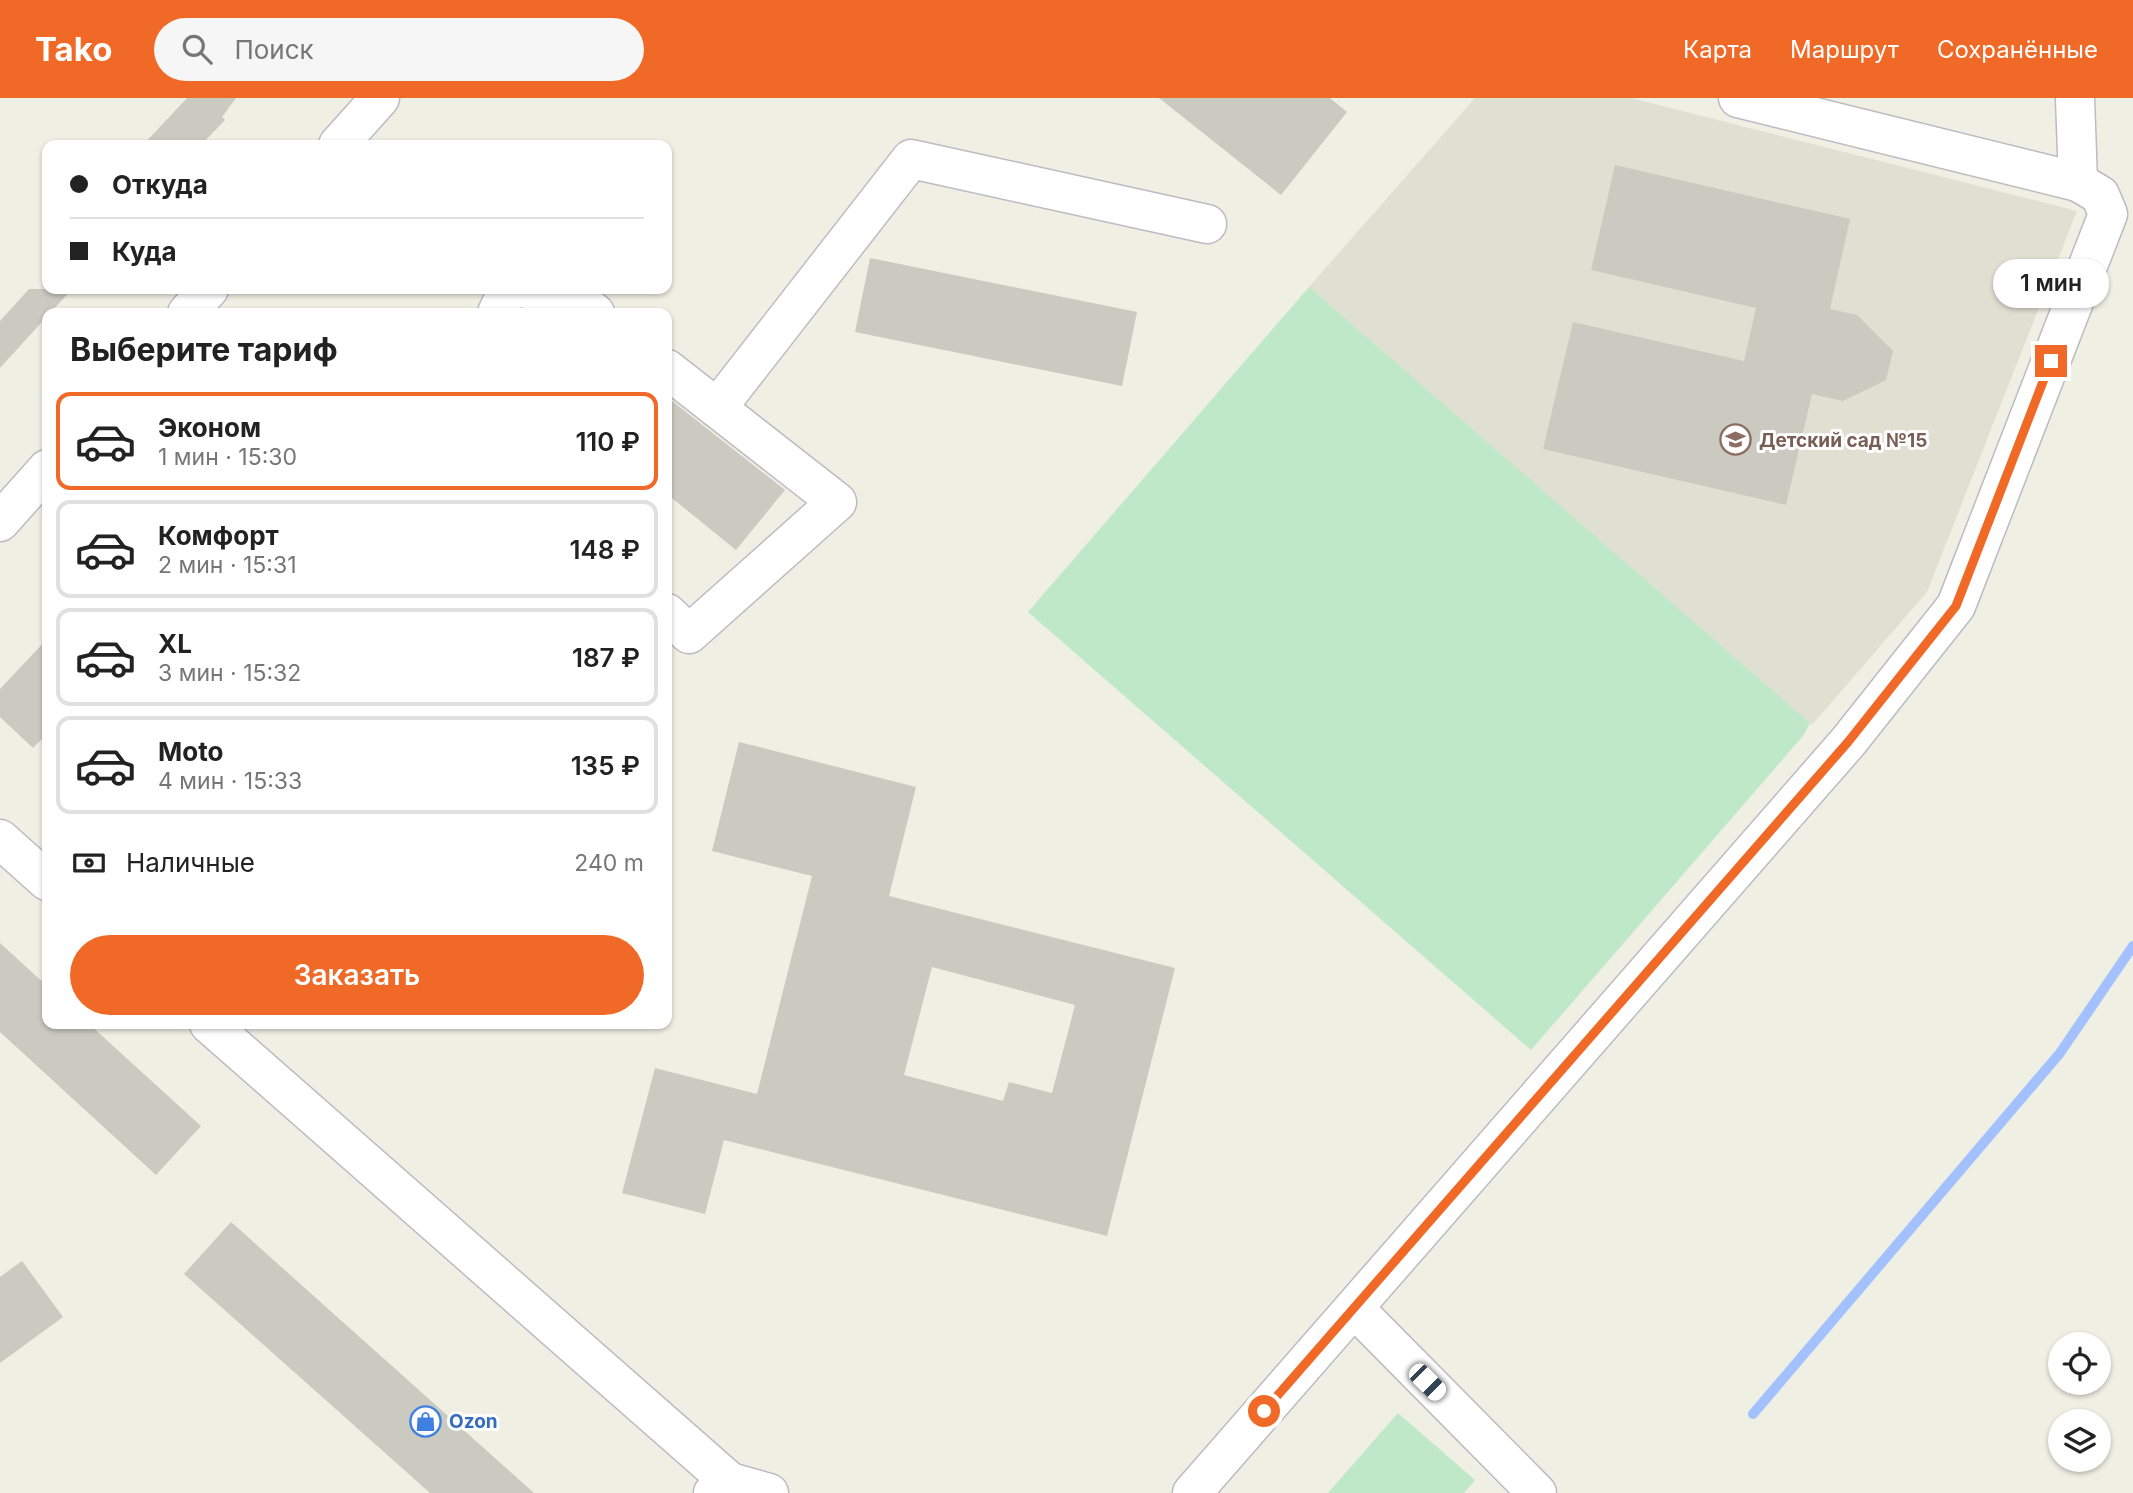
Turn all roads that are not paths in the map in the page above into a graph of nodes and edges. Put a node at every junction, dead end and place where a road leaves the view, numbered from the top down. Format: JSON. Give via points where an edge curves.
{"nodes":[{"id":1,"x":380,"y":98,"type":"edge"},
{"id":2,"x":1738,"y":98,"type":"edge"},
{"id":3,"x":2075,"y":98,"type":"edge"},
{"id":4,"x":346,"y":140,"type":"edge"},
{"id":5,"x":2078,"y":182,"type":"junction"},
{"id":6,"x":1207,"y":224,"type":"dead end"},
{"id":7,"x":204,"y":294,"type":"edge"},
{"id":8,"x":557,"y":294,"type":"edge"},
{"id":9,"x":192,"y":308,"type":"edge"},
{"id":10,"x":589,"y":308,"type":"edge"},
{"id":11,"x":672,"y":373,"type":"edge"},
{"id":12,"x":717,"y":408,"type":"junction"},
{"id":13,"x":42,"y":475,"type":"edge"},
{"id":14,"x":0,"y":522,"type":"edge"},
{"id":15,"x":672,"y":619,"type":"edge"},
{"id":16,"x":0,"y":839,"type":"edge"},
{"id":17,"x":42,"y":877,"type":"edge"},
{"id":18,"x":215,"y":1029,"type":"edge"},
{"id":19,"x":1354,"y":1308,"type":"junction"},
{"id":20,"x":721,"y":1488,"type":"edge"},
{"id":21,"x":769,"y":1493,"type":"edge"},
{"id":22,"x":1192,"y":1493,"type":"edge"},
{"id":23,"x":1537,"y":1493,"type":"edge"}],
"edges":[{"from":1,"to":4,"type":"street"},
{"from":2,"to":5,"type":"street"},
{"from":3,"to":5,"type":"street"},
{"from":5,"to":19,"type":"street","via":[[2100,195],[2108,214],[1956,606],[1848,742]]},
{"from":6,"to":12,"type":"street","via":[[911,159]]},
{"from":7,"to":9,"type":"street"},
{"from":8,"to":10,"type":"street","via":[[575,297]]},
{"from":11,"to":12,"type":"street"},
{"from":12,"to":15,"type":"street","via":[[837,502],[689,634]]},
{"from":13,"to":14,"type":"street"},
{"from":16,"to":17,"type":"street"},
{"from":18,"to":20,"type":"street"},
{"from":19,"to":22,"type":"street"},
{"from":19,"to":23,"type":"street"},
{"from":20,"to":21,"type":"street"}]}
